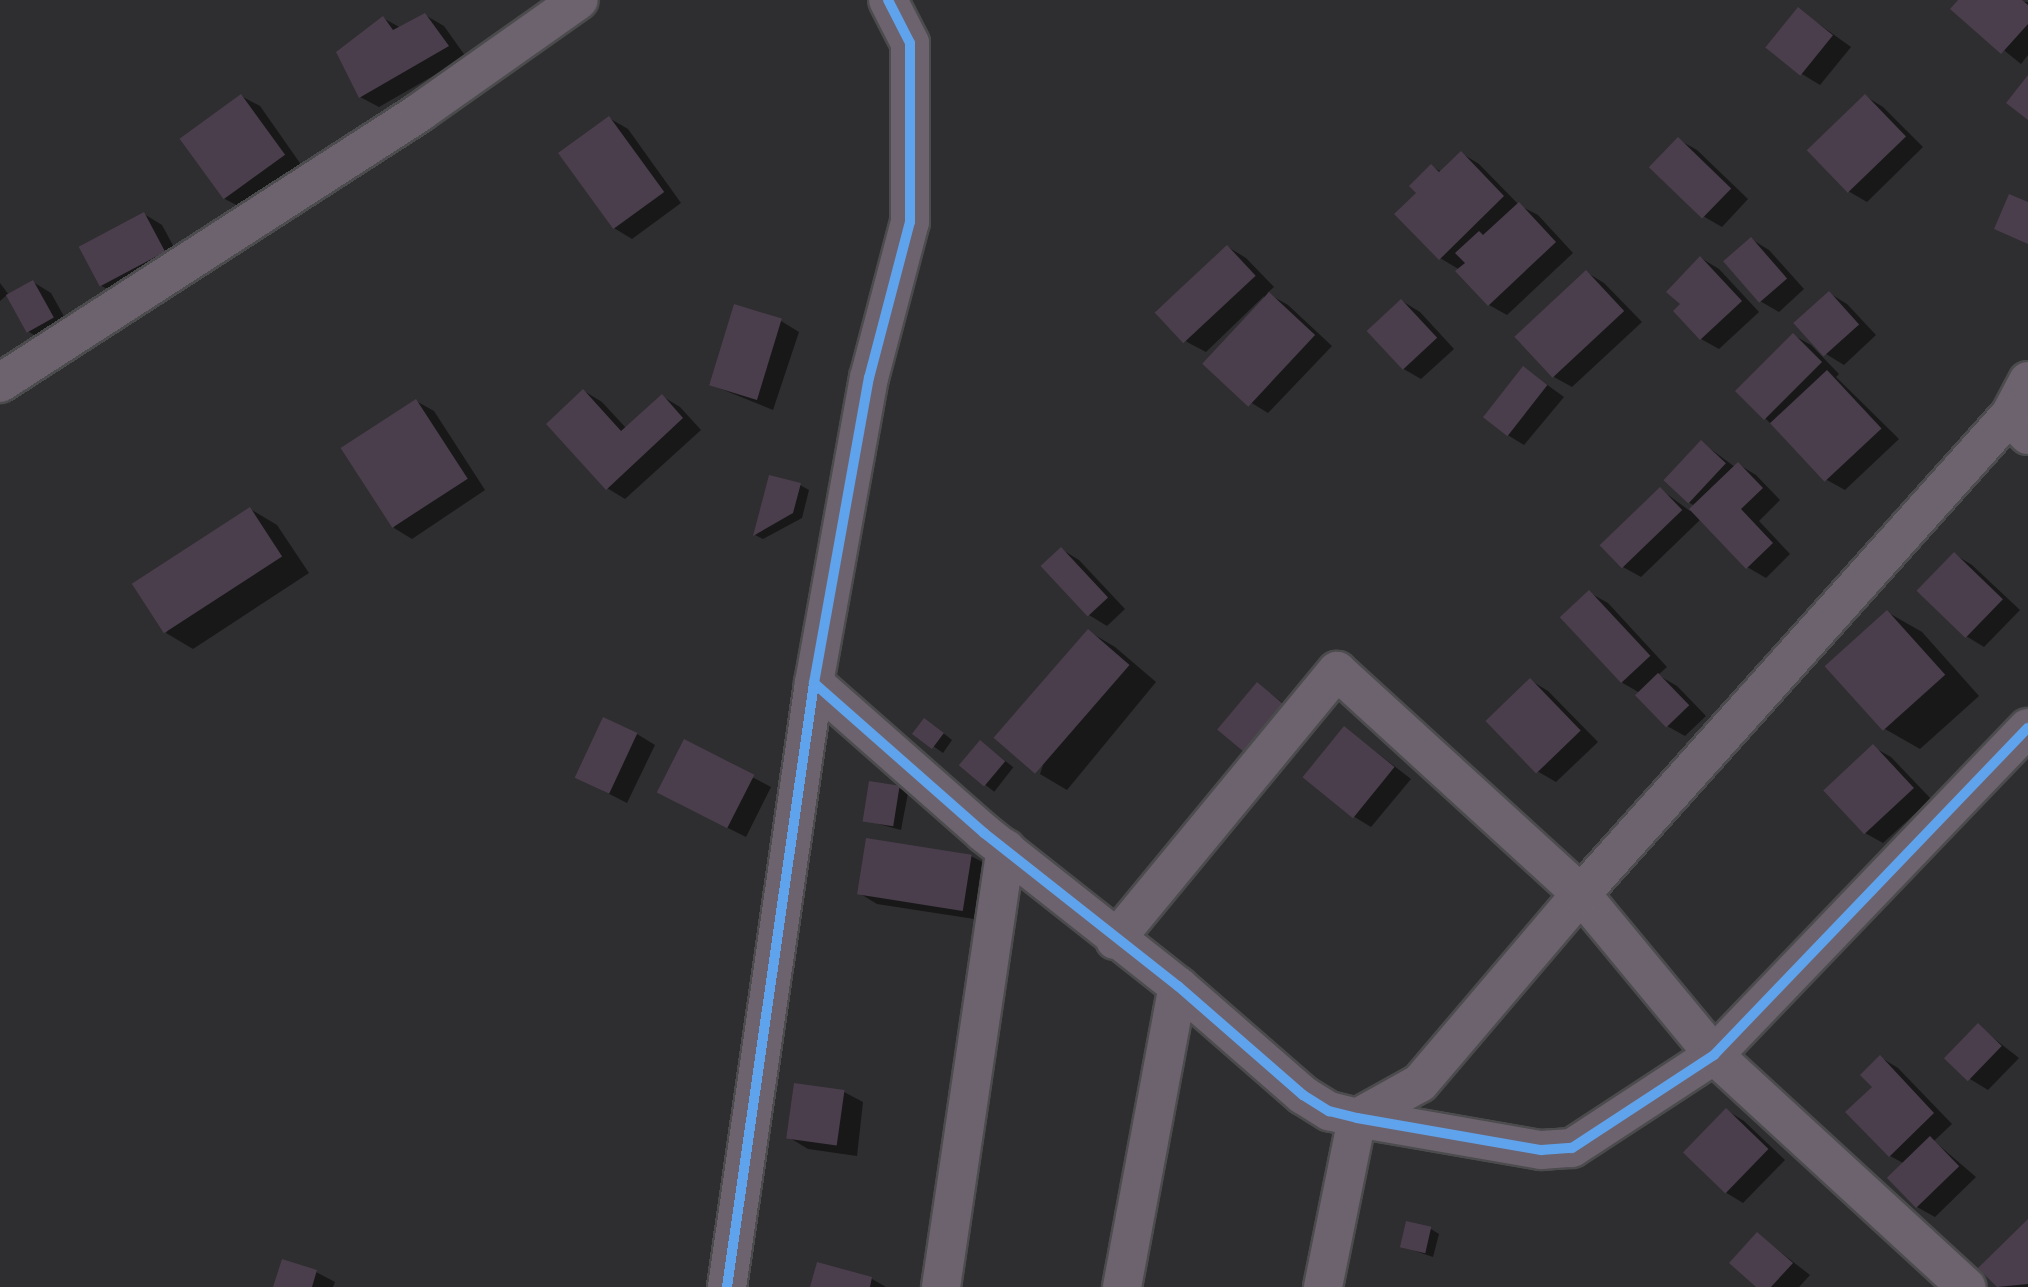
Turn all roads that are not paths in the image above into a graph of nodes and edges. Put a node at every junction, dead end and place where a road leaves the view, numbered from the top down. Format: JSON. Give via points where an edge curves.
{"nodes":[{"id":1,"x":579,"y":0,"type":"edge"},
{"id":2,"x":888,"y":0,"type":"edge"},
{"id":3,"x":2028,"y":380,"type":"edge"},
{"id":4,"x":0,"y":383,"type":"edge"},
{"id":5,"x":2018,"y":426,"type":"edge"},
{"id":6,"x":814,"y":683,"type":"junction"},
{"id":7,"x":2028,"y":728,"type":"edge"},
{"id":8,"x":1006,"y":849,"type":"junction"},
{"id":9,"x":1581,"y":894,"type":"junction"},
{"id":10,"x":1115,"y":940,"type":"junction"},
{"id":11,"x":1178,"y":986,"type":"junction"},
{"id":12,"x":1714,"y":1055,"type":"junction"},
{"id":13,"x":1357,"y":1118,"type":"junction"},
{"id":14,"x":727,"y":1287,"type":"edge"},
{"id":15,"x":941,"y":1287,"type":"edge"},
{"id":16,"x":1122,"y":1287,"type":"edge"},
{"id":17,"x":1323,"y":1287,"type":"edge"},
{"id":18,"x":1966,"y":1287,"type":"edge"}],
"edges":[{"from":1,"to":4,"type":"street","via":[[421,112]]},
{"from":2,"to":6,"type":"street","via":[[910,43],[910,222],[869,378]]},
{"from":3,"to":5,"type":"street"},
{"from":5,"to":9,"type":"street"},
{"from":6,"to":8,"type":"street"},
{"from":6,"to":14,"type":"street"},
{"from":7,"to":12,"type":"street"},
{"from":8,"to":10,"type":"street"},
{"from":8,"to":15,"type":"street"},
{"from":9,"to":10,"type":"street","via":[[1337,671]]},
{"from":9,"to":12,"type":"street"},
{"from":9,"to":13,"type":"street","via":[[1420,1083]]},
{"from":10,"to":11,"type":"street"},
{"from":11,"to":13,"type":"street","via":[[1303,1095],[1329,1111]]},
{"from":11,"to":16,"type":"street"},
{"from":12,"to":13,"type":"street","via":[[1572,1148],[1541,1150]]},
{"from":12,"to":18,"type":"street"},
{"from":13,"to":17,"type":"street"}]}
